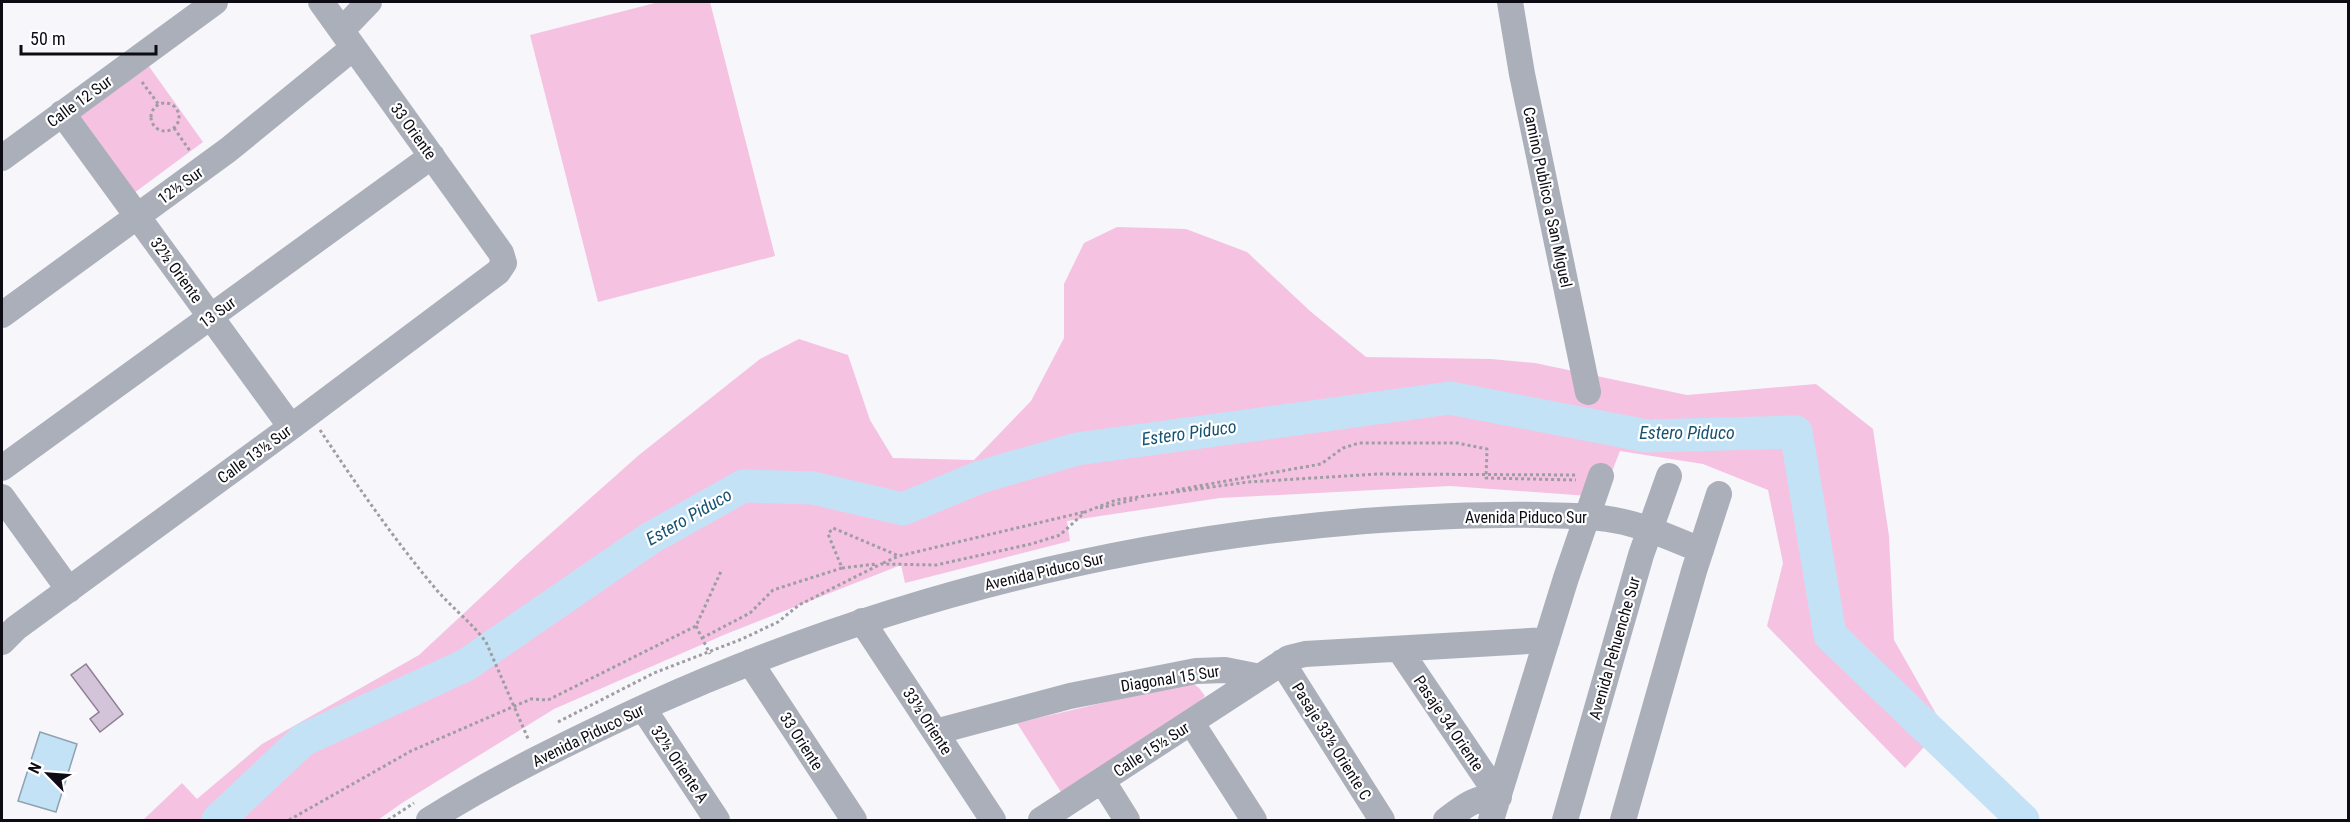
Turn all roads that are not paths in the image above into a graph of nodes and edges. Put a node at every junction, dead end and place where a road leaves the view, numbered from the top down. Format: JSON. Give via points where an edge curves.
{"nodes":[{"id":1,"x":215,"y":2,"type":"edge"},
{"id":2,"x":321,"y":2,"type":"edge"},
{"id":3,"x":1510,"y":2,"type":"edge"},
{"id":4,"x":354,"y":19,"type":"edge"},
{"id":5,"x":62,"y":113,"type":"junction"},
{"id":6,"x":432,"y":156,"type":"junction"},
{"id":7,"x":2,"y":158,"type":"edge"},
{"id":8,"x":137,"y":216,"type":"junction"},
{"id":9,"x":504,"y":262,"type":"joint"},
{"id":10,"x":2,"y":315,"type":"edge"},
{"id":11,"x":210,"y":316,"type":"junction"},
{"id":12,"x":1588,"y":392,"type":"dead end"},
{"id":13,"x":300,"y":421,"type":"junction"},
{"id":14,"x":2,"y":468,"type":"edge"},
{"id":15,"x":1669,"y":476,"type":"dead end"},
{"id":16,"x":1600,"y":478,"type":"road end"},
{"id":17,"x":1719,"y":494,"type":"dead end"},
{"id":18,"x":2,"y":497,"type":"edge"},
{"id":19,"x":1587,"y":516,"type":"junction"},
{"id":20,"x":1650,"y":530,"type":"junction"},
{"id":21,"x":1701,"y":550,"type":"junction"},
{"id":22,"x":69,"y":590,"type":"junction"},
{"id":23,"x":862,"y":621,"type":"junction"},
{"id":24,"x":1547,"y":640,"type":"junction"},
{"id":25,"x":2,"y":642,"type":"edge"},
{"id":26,"x":1399,"y":649,"type":"junction"},
{"id":27,"x":750,"y":662,"type":"junction"},
{"id":28,"x":1282,"y":662,"type":"junction"},
{"id":29,"x":1260,"y":677,"type":"junction"},
{"id":30,"x":643,"y":708,"type":"junction"},
{"id":31,"x":1191,"y":722,"type":"junction"},
{"id":32,"x":935,"y":732,"type":"junction"},
{"id":33,"x":1102,"y":780,"type":"junction"},
{"id":34,"x":1495,"y":809,"type":"edge"},
{"id":35,"x":429,"y":820,"type":"edge"},
{"id":36,"x":717,"y":820,"type":"edge"},
{"id":37,"x":854,"y":820,"type":"edge"},
{"id":38,"x":993,"y":820,"type":"edge"},
{"id":39,"x":1041,"y":820,"type":"edge"},
{"id":40,"x":1127,"y":820,"type":"edge"},
{"id":41,"x":1254,"y":820,"type":"edge"},
{"id":42,"x":1382,"y":820,"type":"edge"},
{"id":43,"x":1446,"y":820,"type":"edge"},
{"id":44,"x":1565,"y":820,"type":"edge"},
{"id":45,"x":1623,"y":820,"type":"edge"}],
"edges":[{"from":1,"to":5,"type":"street","name":"Calle 12 Sur"},
{"from":2,"to":4,"type":"street","name":"33 Oriente"},
{"from":3,"to":12,"type":"street","name":"Camino Publico a San Miguel"},
{"from":4,"to":6,"type":"street","name":"33 Oriente"},
{"from":4,"to":8,"type":"street","name":"12½ Sur","via":[[203,169]]},
{"from":5,"to":7,"type":"street","name":"Calle 12 Sur"},
{"from":5,"to":8,"type":"street","name":"32½ Oriente"},
{"from":6,"to":9,"type":"street","name":"33 Oriente"},
{"from":6,"to":11,"type":"street","name":"13 Sur"},
{"from":8,"to":10,"type":"street","name":"12½ Sur"},
{"from":8,"to":11,"type":"street","name":"32½ Oriente"},
{"from":9,"to":13,"type":"street","name":"Calle 13½ Sur","via":[[498,272]]},
{"from":11,"to":13,"type":"street","name":"32½ Oriente"},
{"from":11,"to":14,"type":"street","name":"13 Sur"},
{"from":13,"to":22,"type":"street","name":"Calle 13½ Sur"},
{"from":15,"to":20,"type":"street","name":"Avenida Pehuenche Sur"},
{"from":16,"to":19,"type":"street"},
{"from":17,"to":21,"type":"street"},
{"from":18,"to":22,"type":"street"},
{"from":19,"to":20,"type":"street","name":"Avenida Piduco Sur"},
{"from":19,"to":23,"type":"street","name":"Avenida Piduco Sur","via":[[1393,519],[1225,536],[1050,569]]},
{"from":19,"to":24,"type":"street"},
{"from":20,"to":21,"type":"street","name":"Avenida Piduco Sur"},
{"from":20,"to":44,"type":"street","name":"Avenida Pehuenche Sur"},
{"from":21,"to":45,"type":"street"},
{"from":22,"to":25,"type":"street","name":"Calle 13½ Sur"},
{"from":23,"to":27,"type":"street","name":"Avenida Piduco Sur"},
{"from":23,"to":32,"type":"street","name":"33½ Oriente"},
{"from":24,"to":26,"type":"street"},
{"from":24,"to":34,"type":"street"},
{"from":26,"to":28,"type":"street","via":[[1305,654]]},
{"from":26,"to":34,"type":"street","name":"Pasaje 34 Oriente"},
{"from":27,"to":30,"type":"street","name":"Avenida Piduco Sur"},
{"from":27,"to":37,"type":"street","name":"33 Oriente"},
{"from":28,"to":29,"type":"street"},
{"from":28,"to":42,"type":"street","name":"Pasaje 33½ Oriente C"},
{"from":29,"to":31,"type":"street","name":"Calle 15½ Sur"},
{"from":29,"to":32,"type":"street","name":"Diagonal 15 Sur","via":[[1225,670],[1196,671],[1070,696]]},
{"from":30,"to":35,"type":"street","name":"Avenida Piduco Sur","via":[[540,758]]},
{"from":30,"to":36,"type":"street","name":"32½ Oriente A"},
{"from":31,"to":33,"type":"street","name":"Calle 15½ Sur"},
{"from":31,"to":41,"type":"street"},
{"from":32,"to":38,"type":"street","name":"33½ Oriente"},
{"from":33,"to":39,"type":"street","name":"Calle 15½ Sur"},
{"from":33,"to":40,"type":"street"},
{"from":34,"to":43,"type":"street","via":[[1489,796],[1472,801]]}]}
